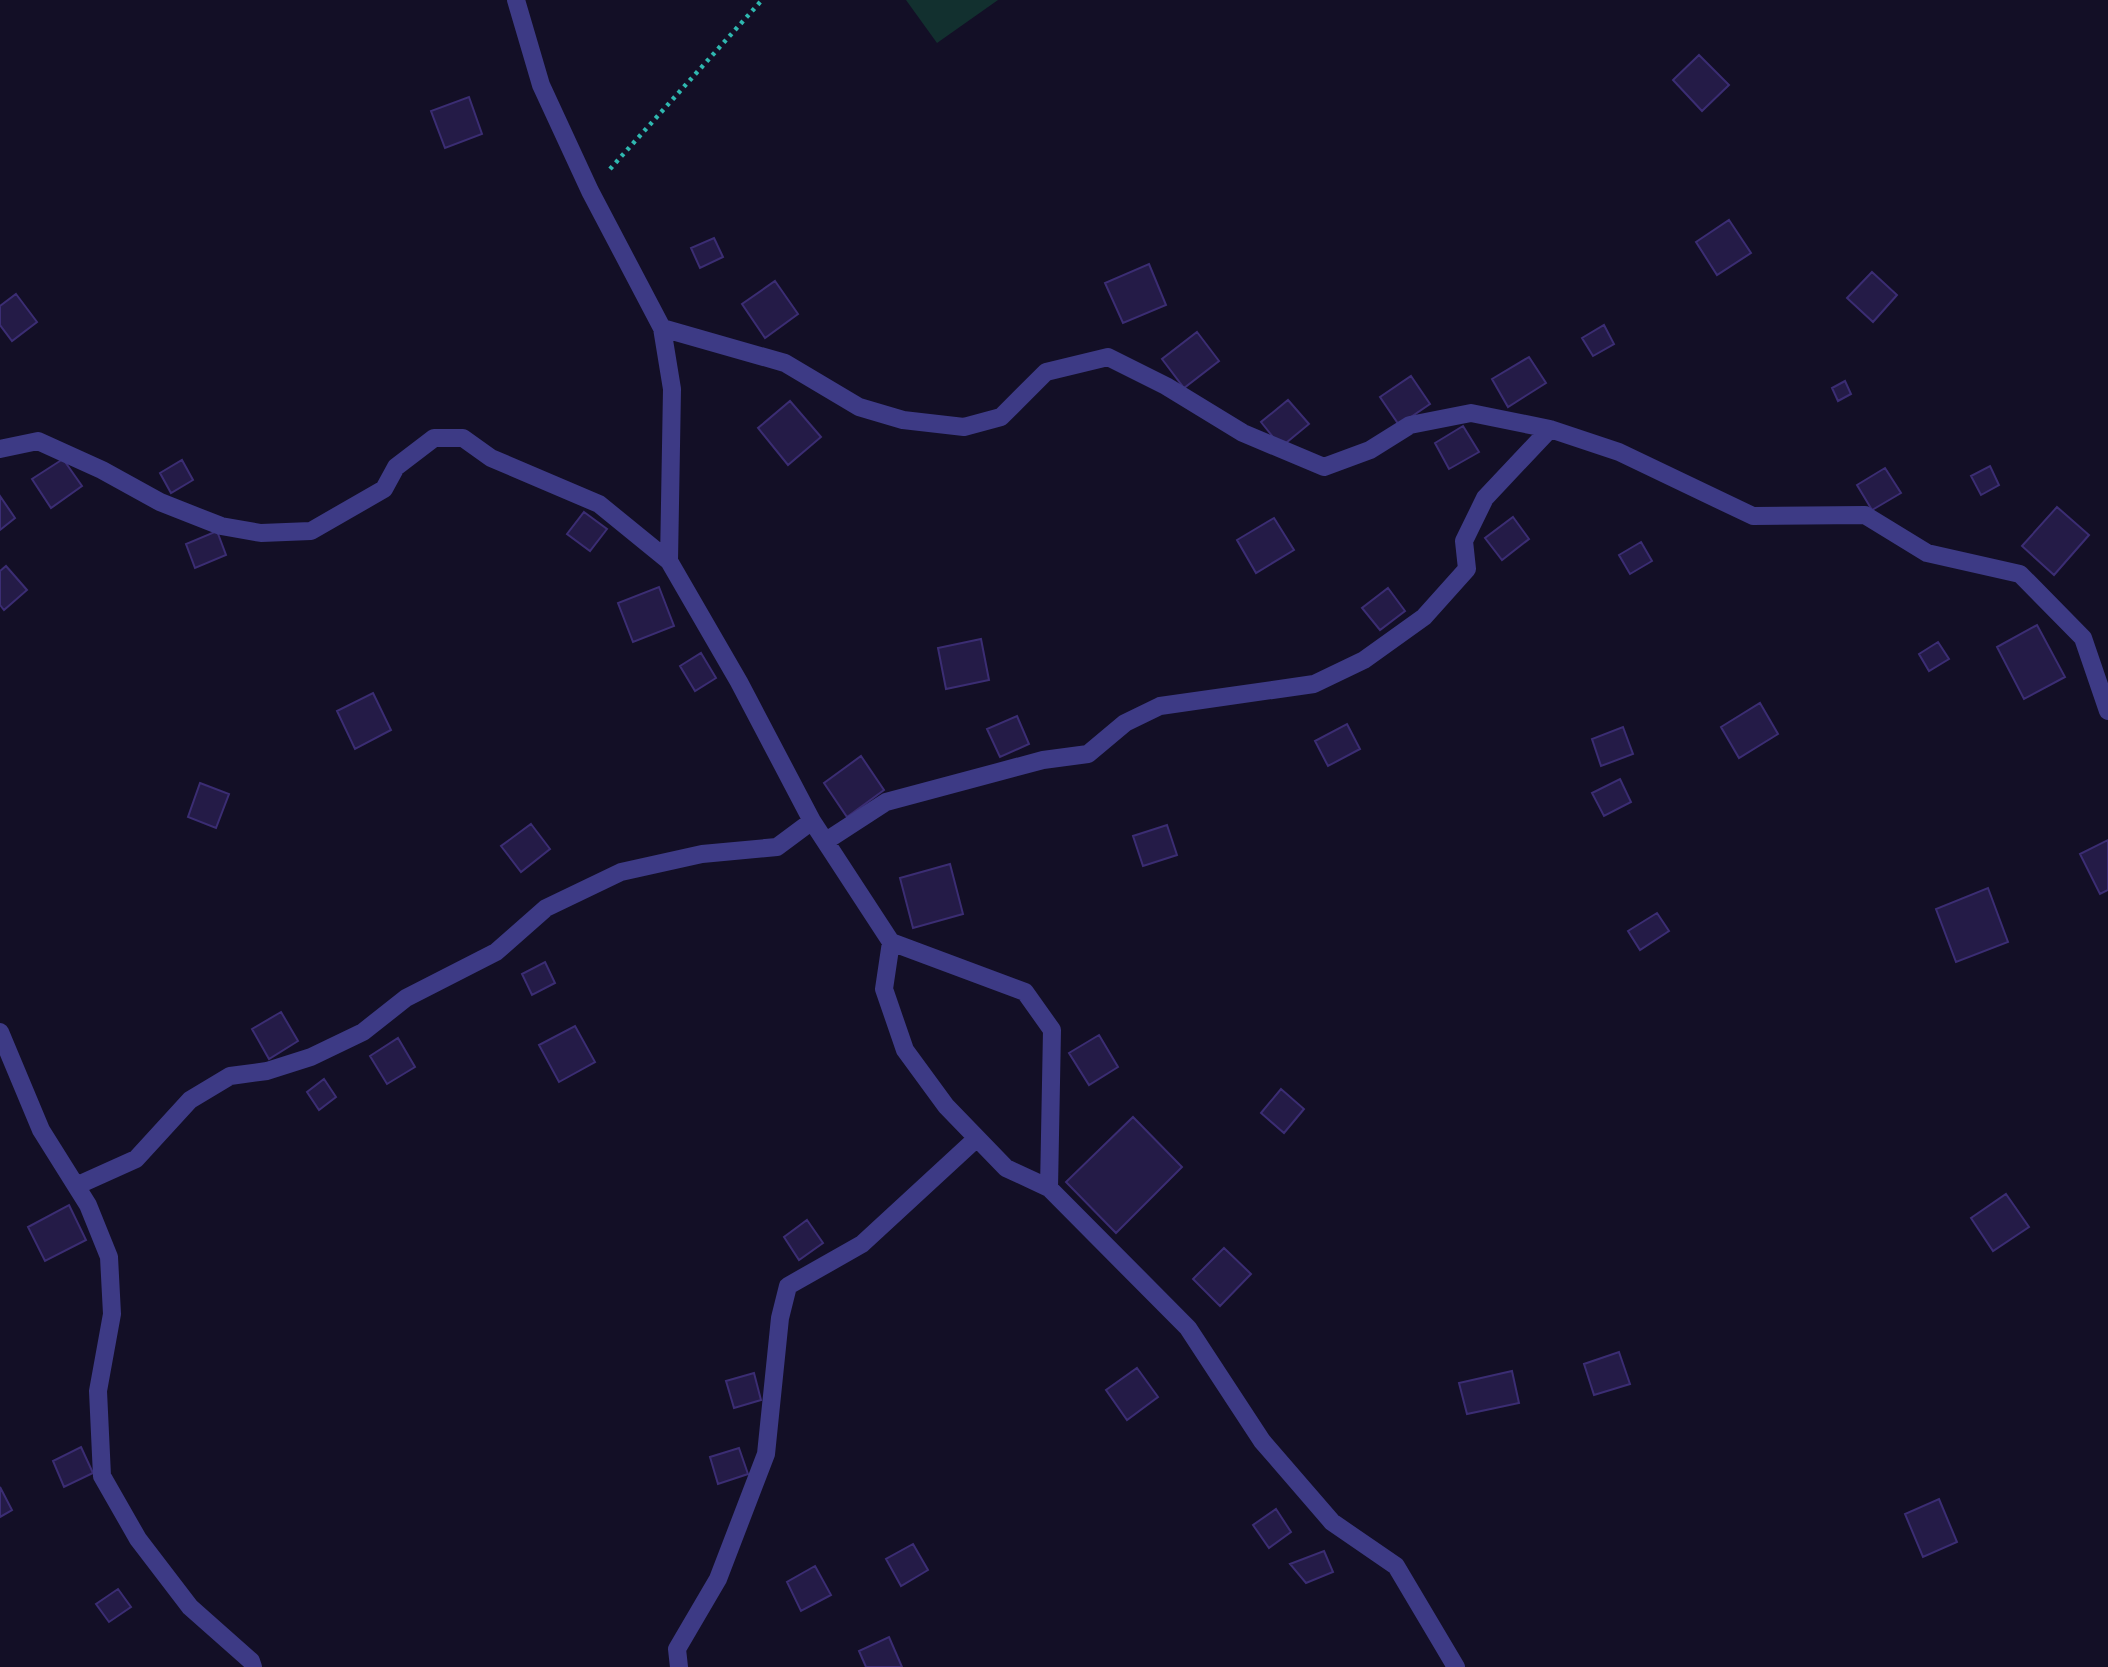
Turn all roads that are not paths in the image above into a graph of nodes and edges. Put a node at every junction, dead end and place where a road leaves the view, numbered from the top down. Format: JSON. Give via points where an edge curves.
{"nodes":[{"id":1,"x":516,"y":0,"type":"edge"},
{"id":2,"x":662,"y":328,"type":"junction"},
{"id":3,"x":1550,"y":429,"type":"junction"},
{"id":4,"x":0,"y":449,"type":"edge"},
{"id":5,"x":669,"y":561,"type":"junction"},
{"id":6,"x":2108,"y":711,"type":"edge"},
{"id":7,"x":812,"y":821,"type":"junction"},
{"id":8,"x":826,"y":841,"type":"junction"},
{"id":9,"x":891,"y":942,"type":"junction"},
{"id":10,"x":0,"y":1032,"type":"edge"},
{"id":11,"x":977,"y":1138,"type":"junction"},
{"id":12,"x":76,"y":1186,"type":"junction"},
{"id":13,"x":1049,"y":1188,"type":"junction"},
{"id":14,"x":253,"y":1667,"type":"edge"},
{"id":15,"x":679,"y":1667,"type":"edge"},
{"id":16,"x":1456,"y":1667,"type":"edge"}],
"edges":[{"from":1,"to":2,"type":"street","via":[[541,85]]},
{"from":2,"to":3,"type":"street","via":[[785,363],[859,407],[915,421],[964,426],[1001,417],[1046,372],[1108,357],[1243,433],[1324,467],[1370,450],[1410,425],[1471,413]]},
{"from":2,"to":5,"type":"street","via":[[672,389]]},
{"from":3,"to":6,"type":"street","via":[[1619,452],[1753,516],[1865,515],[1927,553],[2020,575],[2083,638]]},
{"from":3,"to":8,"type":"street","via":[[1485,498],[1464,541],[1467,569],[1424,617],[1364,660],[1314,684],[1160,706],[1125,723],[1088,754],[1043,760],[886,802]]},
{"from":4,"to":5,"type":"street","via":[[38,441],[160,502],[221,526],[261,533],[311,531],[384,489],[396,467],[434,438],[463,438],[492,458],[599,504]]},
{"from":5,"to":7,"type":"street"},
{"from":7,"to":8,"type":"street"},
{"from":7,"to":12,"type":"street","via":[[777,847],[702,854],[621,872],[546,908],[496,952],[406,998],[363,1032],[311,1057],[267,1071],[230,1076],[191,1100],[136,1159]]},
{"from":8,"to":9,"type":"street"},
{"from":9,"to":11,"type":"street","via":[[884,989],[905,1051]]},
{"from":9,"to":13,"type":"street","via":[[1025,992],[1052,1030]]},
{"from":10,"to":12,"type":"street","via":[[41,1130]]},
{"from":11,"to":13,"type":"street","via":[[1006,1168]]},
{"from":11,"to":15,"type":"street","via":[[862,1244],[788,1286],[780,1318],[766,1454],[718,1579],[677,1648]]},
{"from":12,"to":14,"type":"street","via":[[109,1257],[112,1314],[98,1391],[102,1476],[138,1539],[190,1606]]},
{"from":13,"to":16,"type":"street","via":[[1188,1328],[1262,1441],[1332,1522],[1395,1566]]}]}
